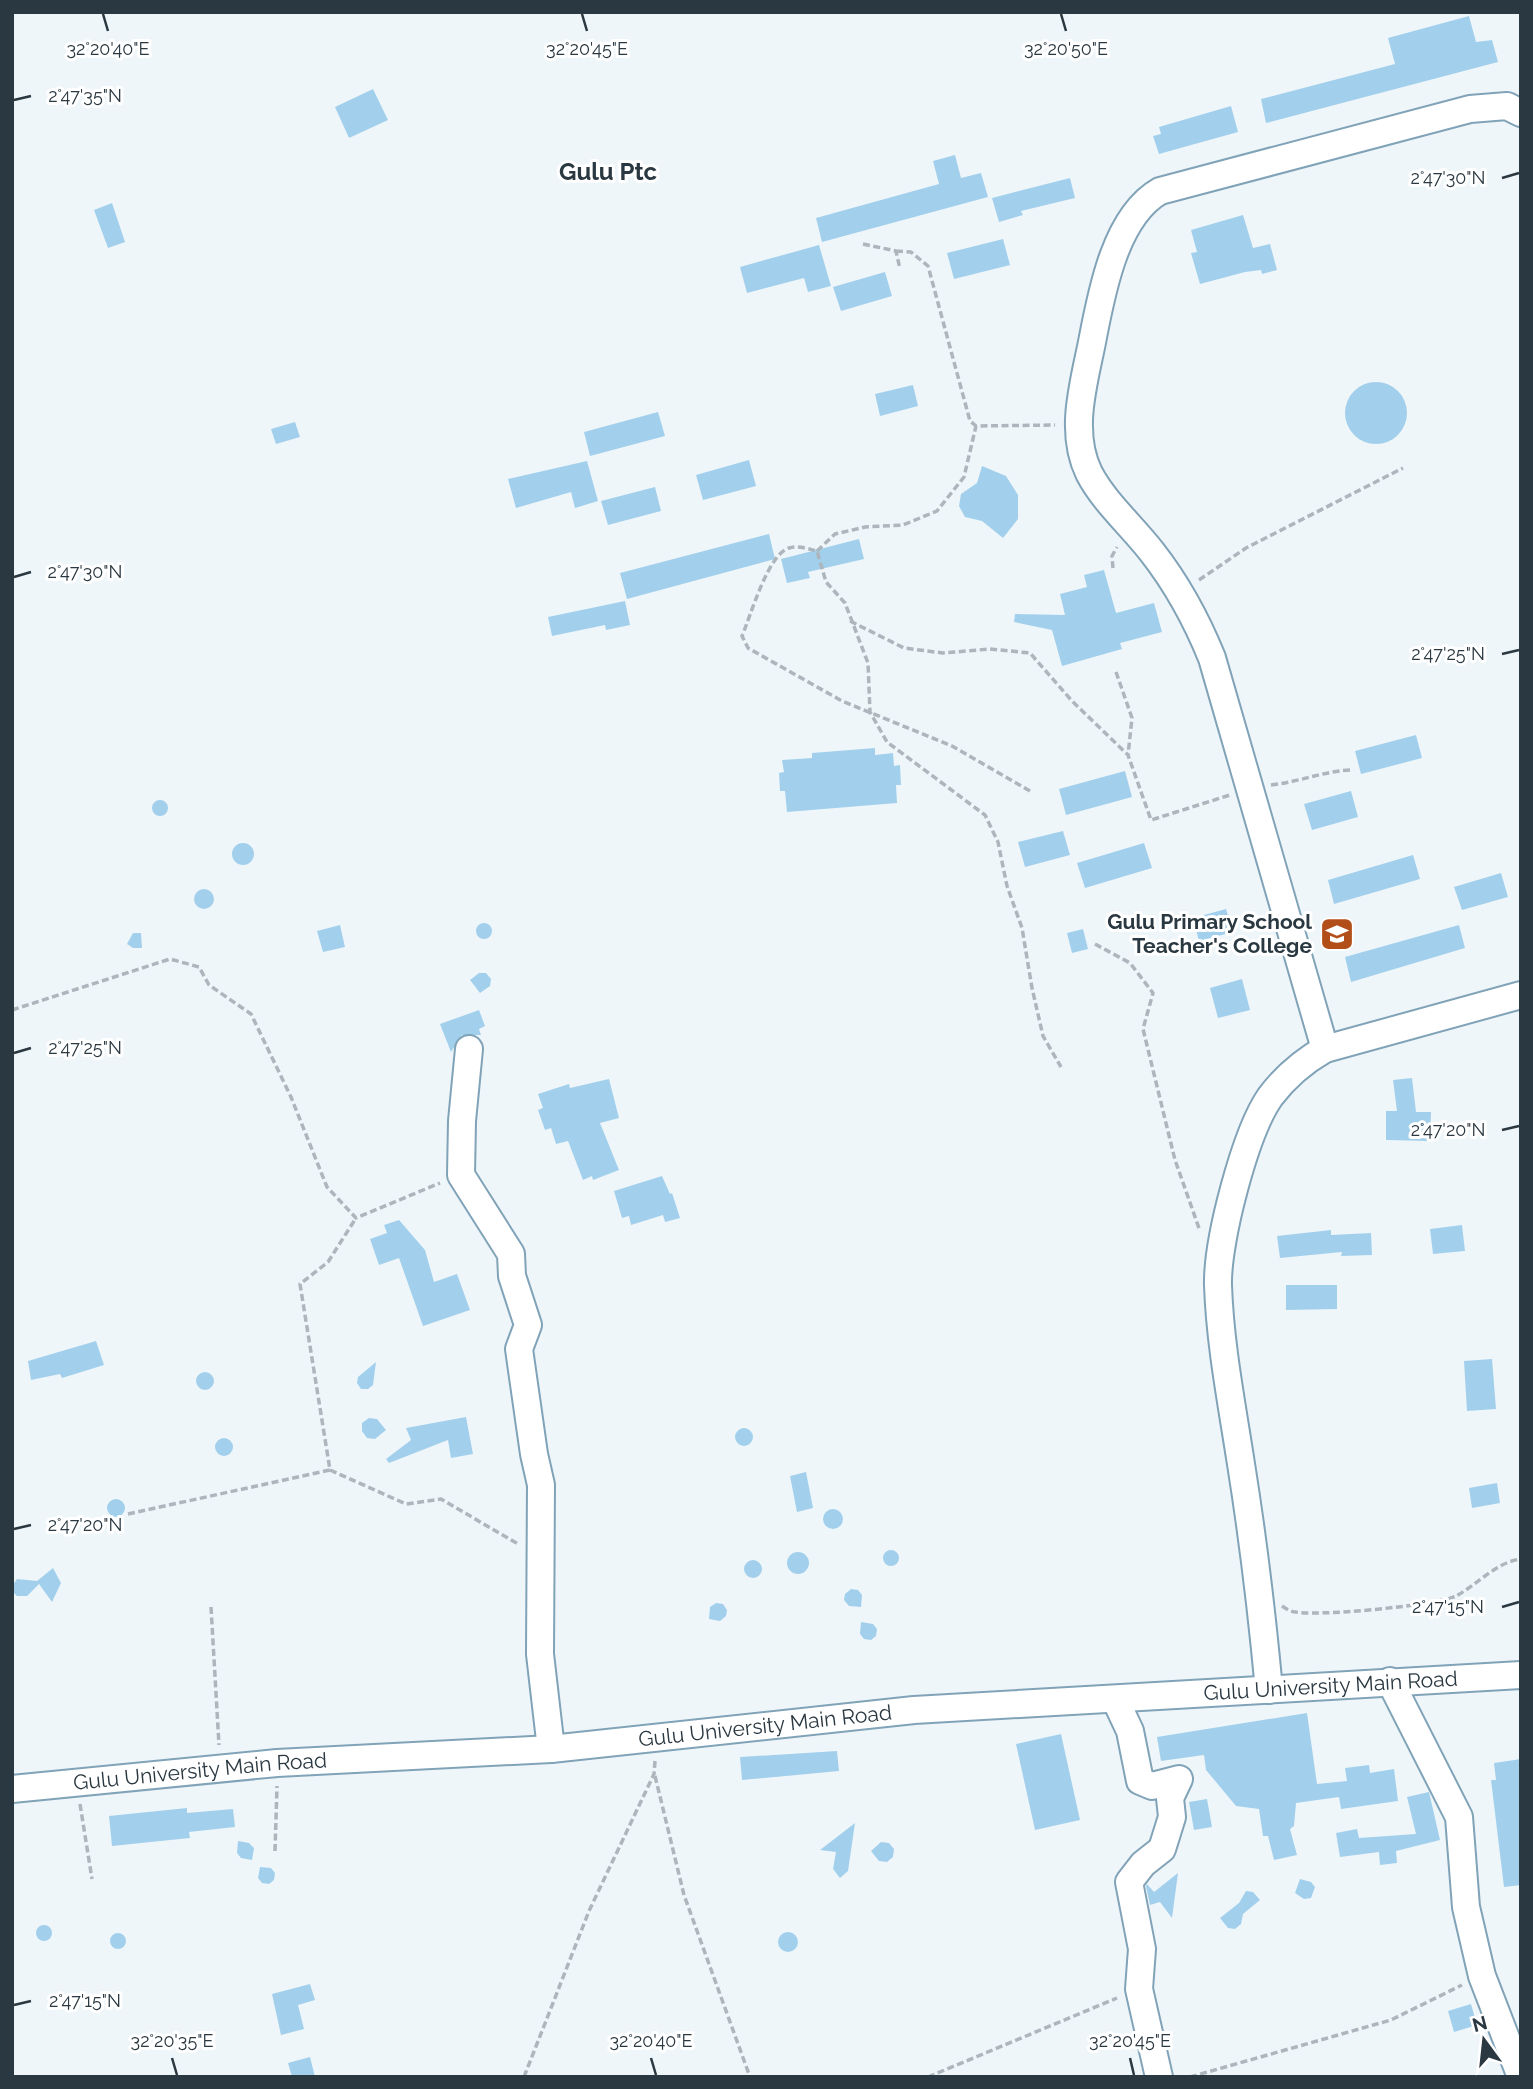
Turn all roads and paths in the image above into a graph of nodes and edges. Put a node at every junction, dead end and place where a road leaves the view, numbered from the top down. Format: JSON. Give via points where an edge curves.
{"nodes":[{"id":1,"x":1521,"y":113,"type":"edge"},
{"id":2,"x":863,"y":244,"type":"dead end"},
{"id":3,"x":896,"y":251,"type":"junction"},
{"id":4,"x":900,"y":269,"type":"dead end"},
{"id":5,"x":1079,"y":422,"type":"junction"},
{"id":6,"x":976,"y":426,"type":"junction"},
{"id":7,"x":1403,"y":468,"type":"dead end"},
{"id":8,"x":817,"y":551,"type":"junction"},
{"id":9,"x":1181,"y":595,"type":"junction"},
{"id":10,"x":850,"y":621,"type":"junction"},
{"id":11,"x":1116,"y":672,"type":"dead end"},
{"id":12,"x":870,"y":712,"type":"junction"},
{"id":13,"x":1128,"y":755,"type":"junction"},
{"id":14,"x":1030,"y":791,"type":"dead end"},
{"id":15,"x":1154,"y":820,"type":"dead end"},
{"id":16,"x":1095,"y":944,"type":"dead end"},
{"id":17,"x":1521,"y":995,"type":"edge"},
{"id":18,"x":12,"y":1010,"type":"edge"},
{"id":19,"x":469,"y":1049,"type":"dead end"},
{"id":20,"x":1325,"y":1049,"type":"junction"},
{"id":21,"x":1061,"y":1067,"type":"dead end"},
{"id":22,"x":461,"y":1175,"type":"junction"},
{"id":23,"x":356,"y":1218,"type":"junction"},
{"id":24,"x":1201,"y":1234,"type":"dead end"},
{"id":25,"x":330,"y":1470,"type":"junction"},
{"id":26,"x":128,"y":1514,"type":"dead end"},
{"id":27,"x":539,"y":1557,"type":"junction"},
{"id":28,"x":1521,"y":1559,"type":"edge"},
{"id":29,"x":1260,"y":1590,"type":"junction"},
{"id":30,"x":211,"y":1607,"type":"dead end"},
{"id":31,"x":1521,"y":1675,"type":"edge"},
{"id":32,"x":1390,"y":1681,"type":"junction"},
{"id":33,"x":1269,"y":1690,"type":"junction"},
{"id":34,"x":1115,"y":1699,"type":"junction"},
{"id":35,"x":657,"y":1738,"type":"junction"},
{"id":36,"x":551,"y":1749,"type":"junction"},
{"id":37,"x":277,"y":1763,"type":"junction"},
{"id":38,"x":220,"y":1768,"type":"junction"},
{"id":39,"x":654,"y":1774,"type":"junction"},
{"id":40,"x":77,"y":1785,"type":"junction"},
{"id":41,"x":12,"y":1789,"type":"edge"},
{"id":42,"x":275,"y":1851,"type":"dead end"},
{"id":43,"x":92,"y":1880,"type":"dead end"},
{"id":44,"x":1482,"y":1976,"type":"junction"},
{"id":45,"x":1139,"y":1989,"type":"junction"},
{"id":46,"x":524,"y":2077,"type":"edge"},
{"id":47,"x":750,"y":2077,"type":"edge"},
{"id":48,"x":928,"y":2077,"type":"edge"},
{"id":49,"x":1159,"y":2077,"type":"edge"},
{"id":50,"x":1190,"y":2077,"type":"edge"},
{"id":51,"x":1521,"y":2077,"type":"edge"}],
"edges":[{"from":1,"to":5,"type":"street","via":[[1507,106],[1470,109],[1177,185],[1147,199],[1134,214],[1106,276],[1083,380]]},
{"from":2,"to":3,"type":"path"},
{"from":3,"to":4,"type":"path"},
{"from":3,"to":6,"type":"path","via":[[911,252],[928,266],[970,421]]},
{"from":5,"to":6,"type":"path"},
{"from":5,"to":9,"type":"street","via":[[1083,453],[1096,485],[1153,553]]},
{"from":6,"to":8,"type":"path","via":[[964,477],[937,512],[903,525],[835,534]]},
{"from":7,"to":9,"type":"path","via":[[1246,548]]},
{"from":8,"to":10,"type":"path","via":[[826,582],[845,603]]},
{"from":8,"to":12,"type":"path","via":[[788,548],[770,563],[742,640],[748,648],[842,701]]},
{"from":9,"to":20,"type":"street","via":[[1212,658]]},
{"from":10,"to":12,"type":"path","via":[[868,663]]},
{"from":10,"to":13,"type":"path","via":[[904,648],[1030,653]]},
{"from":11,"to":13,"type":"path","via":[[1132,718]]},
{"from":12,"to":14,"type":"path","via":[[952,746]]},
{"from":12,"to":21,"type":"path","via":[[887,742],[909,762],[985,815],[998,842],[1022,928],[1043,1036]]},
{"from":13,"to":15,"type":"path"},
{"from":16,"to":24,"type":"path","via":[[1130,963],[1153,993],[1143,1029],[1175,1160]]},
{"from":17,"to":20,"type":"street"},
{"from":18,"to":23,"type":"path","via":[[170,959],[199,967],[209,985],[251,1014],[327,1187]]},
{"from":19,"to":22,"type":"street"},
{"from":20,"to":29,"type":"street","via":[[1303,1062],[1269,1100],[1236,1184],[1218,1283],[1223,1351]]},
{"from":22,"to":23,"type":"path"},
{"from":22,"to":27,"type":"street","via":[[511,1254],[512,1276],[528,1325],[519,1349],[541,1485]]},
{"from":23,"to":25,"type":"path","via":[[328,1262],[300,1284]]},
{"from":25,"to":26,"type":"path"},
{"from":25,"to":27,"type":"path","via":[[406,1504],[441,1499]]},
{"from":27,"to":36,"type":"street","via":[[540,1654]]},
{"from":28,"to":29,"type":"path","via":[[1500,1566],[1454,1598],[1352,1612],[1292,1612]]},
{"from":29,"to":33,"type":"street"},
{"from":30,"to":38,"type":"path"},
{"from":31,"to":32,"type":"street","name":"Gulu University Main Road"},
{"from":32,"to":33,"type":"street","name":"Gulu University Main Road"},
{"from":32,"to":44,"type":"street","via":[[1459,1817],[1465,1907]]},
{"from":33,"to":34,"type":"street","name":"Gulu University Main Road"},
{"from":34,"to":35,"type":"street","name":"Gulu University Main Road","via":[[914,1710]]},
{"from":34,"to":45,"type":"street","via":[[1130,1731],[1140,1781],[1152,1786],[1178,1779],[1170,1798],[1172,1817],[1162,1849],[1129,1882],[1142,1949]]},
{"from":35,"to":36,"type":"street","name":"Gulu University Main Road"},
{"from":35,"to":39,"type":"path"},
{"from":36,"to":37,"type":"street","name":"Gulu University Main Road"},
{"from":37,"to":38,"type":"street","name":"Gulu University Main Road"},
{"from":37,"to":42,"type":"path"},
{"from":38,"to":40,"type":"street","name":"Gulu University Main Road"},
{"from":39,"to":46,"type":"path","via":[[589,1912]]},
{"from":39,"to":47,"type":"path","via":[[684,1895]]},
{"from":40,"to":41,"type":"street","name":"Gulu University Main Road"},
{"from":40,"to":43,"type":"path"},
{"from":44,"to":50,"type":"path","via":[[1391,2020]]},
{"from":44,"to":51,"type":"street"},
{"from":45,"to":48,"type":"path"},
{"from":45,"to":49,"type":"street"}]}
